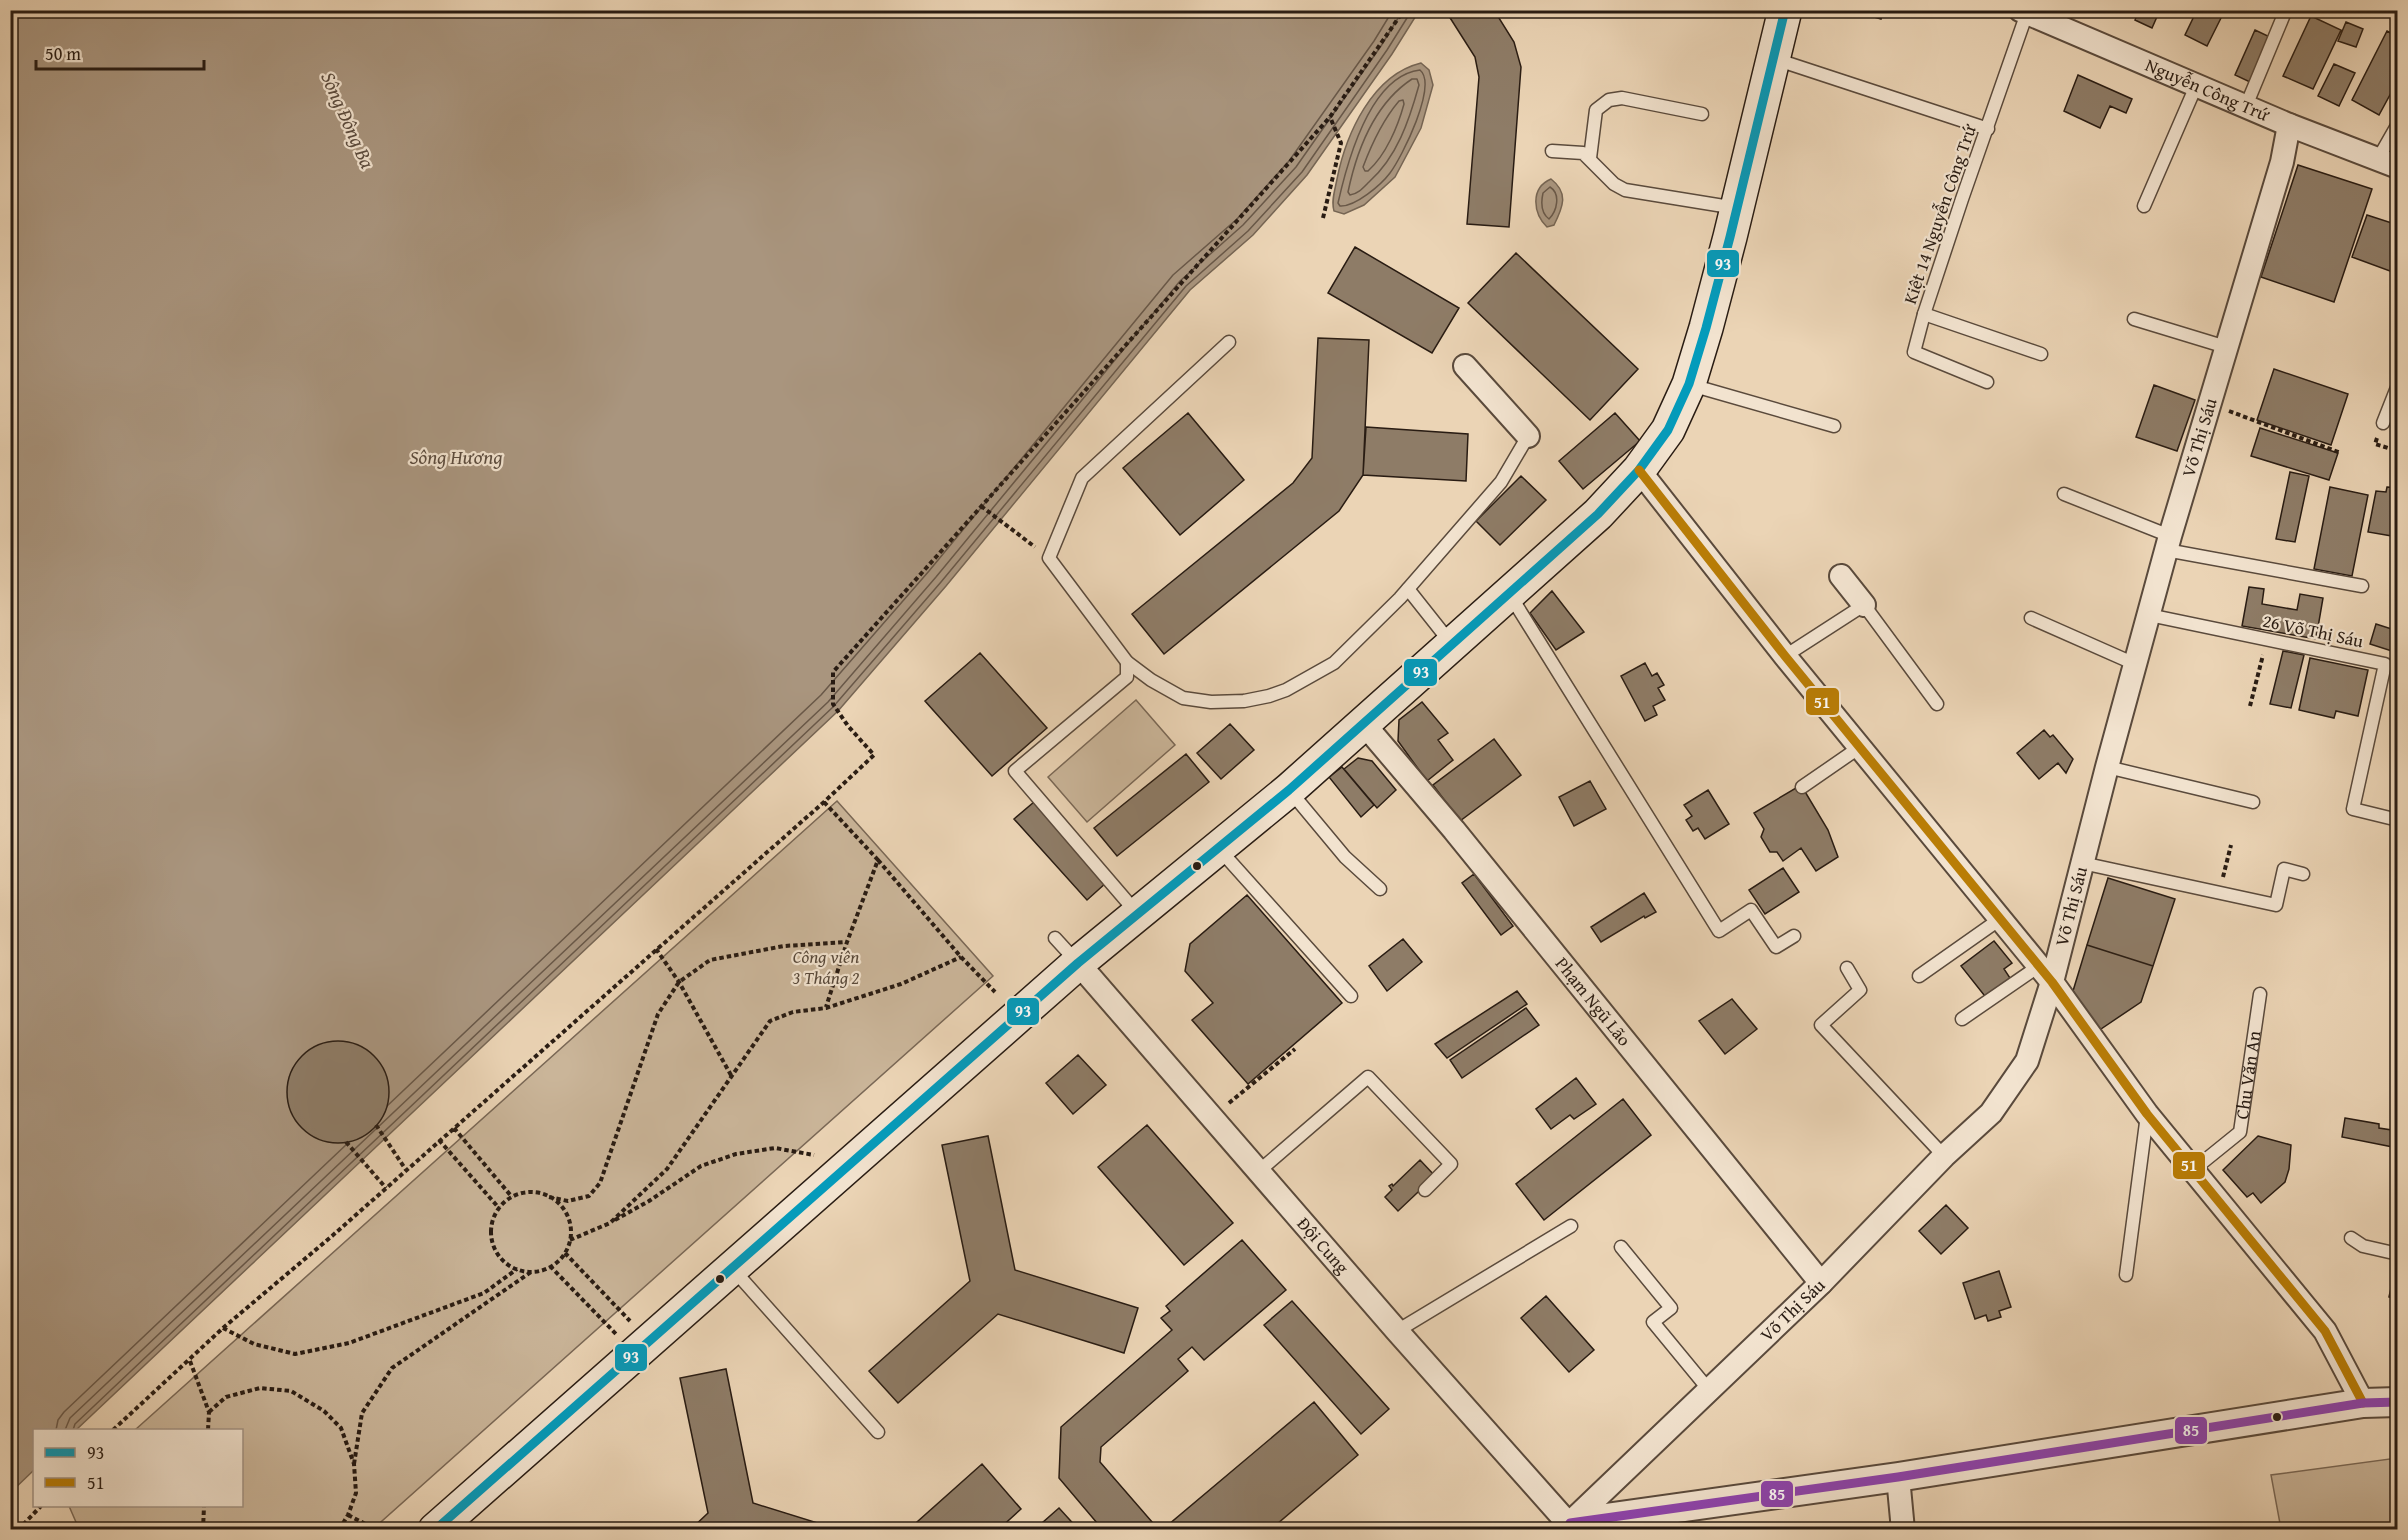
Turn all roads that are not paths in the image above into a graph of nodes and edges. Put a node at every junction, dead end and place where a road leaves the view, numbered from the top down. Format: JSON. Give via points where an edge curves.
{"nodes":[{"id":1,"x":1785,"y":10,"type":"edge"},
{"id":2,"x":2025,"y":11,"type":"edge"},
{"id":3,"x":2285,"y":12,"type":"edge"},
{"id":4,"x":1775,"y":58,"type":"junction"},
{"id":5,"x":2196,"y":86,"type":"junction"},
{"id":6,"x":2246,"y":106,"type":"junction"},
{"id":7,"x":1702,"y":114,"type":"dead end"},
{"id":8,"x":2397,"y":124,"type":"edge"},
{"id":9,"x":2289,"y":125,"type":"junction"},
{"id":10,"x":1988,"y":129,"type":"junction"},
{"id":11,"x":1552,"y":151,"type":"dead end"},
{"id":12,"x":1590,"y":158,"type":"junction"},
{"id":13,"x":2388,"y":163,"type":"edge"},
{"id":14,"x":2144,"y":207,"type":"dead end"},
{"id":15,"x":1737,"y":208,"type":"junction"},
{"id":16,"x":1924,"y":314,"type":"junction"},
{"id":17,"x":2134,"y":319,"type":"dead end"},
{"id":18,"x":1229,"y":342,"type":"dead end"},
{"id":19,"x":2226,"y":347,"type":"junction"},
{"id":20,"x":2041,"y":354,"type":"dead end"},
{"id":21,"x":1465,"y":366,"type":"dead end"},
{"id":22,"x":1988,"y":382,"type":"dead end"},
{"id":23,"x":1689,"y":384,"type":"junction"},
{"id":24,"x":2397,"y":385,"type":"edge"},
{"id":25,"x":2383,"y":423,"type":"dead end"},
{"id":26,"x":1834,"y":426,"type":"dead end"},
{"id":27,"x":1528,"y":436,"type":"joint"},
{"id":28,"x":1639,"y":470,"type":"junction"},
{"id":29,"x":2064,"y":494,"type":"dead end"},
{"id":30,"x":2168,"y":543,"type":"junction"},
{"id":31,"x":1841,"y":576,"type":"dead end"},
{"id":32,"x":2362,"y":586,"type":"dead end"},
{"id":33,"x":1408,"y":589,"type":"junction"},
{"id":34,"x":1509,"y":594,"type":"junction"},
{"id":35,"x":1864,"y":605,"type":"junction"},
{"id":36,"x":2149,"y":615,"type":"junction"},
{"id":37,"x":2031,"y":618,"type":"dead end"},
{"id":38,"x":1452,"y":644,"type":"junction"},
{"id":39,"x":1785,"y":656,"type":"junction"},
{"id":40,"x":1127,"y":662,"type":"junction"},
{"id":41,"x":2135,"y":664,"type":"junction"},
{"id":42,"x":1937,"y":704,"type":"dead end"},
{"id":43,"x":1364,"y":724,"type":"junction"},
{"id":44,"x":1860,"y":747,"type":"junction"},
{"id":45,"x":2107,"y":766,"type":"junction"},
{"id":46,"x":1802,"y":787,"type":"dead end"},
{"id":47,"x":1289,"y":790,"type":"junction"},
{"id":48,"x":2253,"y":802,"type":"dead end"},
{"id":49,"x":2397,"y":820,"type":"edge"},
{"id":50,"x":1219,"y":849,"type":"junction"},
{"id":51,"x":2082,"y":863,"type":"junction"},
{"id":52,"x":2303,"y":874,"type":"dead end"},
{"id":53,"x":1380,"y":889,"type":"dead end"},
{"id":54,"x":1138,"y":914,"type":"junction"},
{"id":55,"x":2000,"y":919,"type":"junction"},
{"id":56,"x":1794,"y":936,"type":"dead end"},
{"id":57,"x":1055,"y":938,"type":"dead end"},
{"id":58,"x":1078,"y":963,"type":"junction"},
{"id":59,"x":1847,"y":968,"type":"dead end"},
{"id":60,"x":2046,"y":974,"type":"junction"},
{"id":61,"x":1919,"y":976,"type":"dead end"},
{"id":62,"x":2260,"y":994,"type":"dead end"},
{"id":63,"x":1351,"y":996,"type":"dead end"},
{"id":64,"x":1962,"y":1018,"type":"dead end"},
{"id":65,"x":2147,"y":1114,"type":"junction"},
{"id":66,"x":1944,"y":1156,"type":"junction"},
{"id":67,"x":2193,"y":1170,"type":"junction"},
{"id":68,"x":1259,"y":1172,"type":"junction"},
{"id":69,"x":1425,"y":1190,"type":"dead end"},
{"id":70,"x":1571,"y":1226,"type":"dead end"},
{"id":71,"x":2351,"y":1238,"type":"dead end"},
{"id":72,"x":1620,"y":1247,"type":"dead end"},
{"id":73,"x":2397,"y":1254,"type":"edge"},
{"id":74,"x":731,"y":1267,"type":"junction"},
{"id":75,"x":2126,"y":1275,"type":"dead end"},
{"id":76,"x":1821,"y":1282,"type":"junction"},
{"id":77,"x":1397,"y":1331,"type":"junction"},
{"id":78,"x":1709,"y":1390,"type":"junction"},
{"id":79,"x":2397,"y":1402,"type":"edge"},
{"id":80,"x":2363,"y":1403,"type":"junction"},
{"id":81,"x":878,"y":1432,"type":"dead end"},
{"id":82,"x":1898,"y":1477,"type":"junction"},
{"id":83,"x":1569,"y":1528,"type":"edge"},
{"id":84,"x":435,"y":1530,"type":"edge"},
{"id":85,"x":1903,"y":1530,"type":"edge"}],
"edges":[{"from":1,"to":4,"type":"main road"},
{"from":2,"to":5,"type":"street","name":"Nguyễn Công Trứ"},
{"from":2,"to":10,"type":"lane","name":"Kiệt 14 Nguyễn Công Trứ"},
{"from":3,"to":6,"type":"lane"},
{"from":4,"to":10,"type":"lane"},
{"from":4,"to":15,"type":"main road"},
{"from":5,"to":6,"type":"street","name":"Nguyễn Công Trứ"},
{"from":5,"to":14,"type":"lane"},
{"from":6,"to":9,"type":"street","name":"Nguyễn Công Trứ"},
{"from":7,"to":12,"type":"lane","via":[[1622,98],[1609,100],[1596,110]]},
{"from":8,"to":13,"type":"lane"},
{"from":9,"to":13,"type":"street","name":"Nguyễn Công Trứ"},
{"from":9,"to":19,"type":"street","name":"Võ Thị Sáu","via":[[2283,162]]},
{"from":10,"to":16,"type":"lane","name":"Kiệt 14 Nguyễn Công Trứ"},
{"from":11,"to":12,"type":"lane","via":[[1579,152]]},
{"from":12,"to":15,"type":"lane","via":[[1620,189]]},
{"from":15,"to":23,"type":"main road"},
{"from":16,"to":20,"type":"lane"},
{"from":16,"to":22,"type":"lane","name":"Kiệt 14 Nguyễn Công Trứ","via":[[1914,352]]},
{"from":17,"to":19,"type":"lane"},
{"from":18,"to":40,"type":"lane","via":[[1082,478],[1049,558]]},
{"from":19,"to":30,"type":"street","name":"Võ Thị Sáu"},
{"from":21,"to":27,"type":"street"},
{"from":23,"to":26,"type":"lane"},
{"from":23,"to":28,"type":"main road","via":[[1668,430]]},
{"from":24,"to":25,"type":"lane"},
{"from":27,"to":33,"type":"lane","via":[[1501,482]]},
{"from":28,"to":34,"type":"main road","via":[[1598,514]]},
{"from":28,"to":39,"type":"street"},
{"from":29,"to":30,"type":"lane"},
{"from":30,"to":32,"type":"lane"},
{"from":30,"to":36,"type":"street","name":"Võ Thị Sáu"},
{"from":31,"to":35,"type":"street"},
{"from":33,"to":38,"type":"lane"},
{"from":33,"to":40,"type":"lane","via":[[1334,663],[1269,696],[1211,702],[1183,698]]},
{"from":34,"to":38,"type":"main road"},
{"from":34,"to":56,"type":"lane","via":[[1719,931],[1751,910],[1776,947]]},
{"from":35,"to":39,"type":"lane"},
{"from":35,"to":42,"type":"lane"},
{"from":36,"to":41,"type":"street","name":"Võ Thị Sáu"},
{"from":36,"to":49,"type":"lane","name":"26 Võ Thị Sáu","via":[[2385,664],[2353,809]]},
{"from":37,"to":41,"type":"lane"},
{"from":38,"to":43,"type":"main road"},
{"from":39,"to":44,"type":"street"},
{"from":40,"to":54,"type":"lane","via":[[1127,677],[1015,771]]},
{"from":41,"to":45,"type":"street","name":"Võ Thị Sáu"},
{"from":43,"to":47,"type":"main road"},
{"from":43,"to":76,"type":"street","name":"Phạm Ngũ Lão"},
{"from":44,"to":46,"type":"lane"},
{"from":44,"to":55,"type":"street"},
{"from":45,"to":48,"type":"lane"},
{"from":45,"to":51,"type":"street","name":"Võ Thị Sáu"},
{"from":47,"to":50,"type":"main road"},
{"from":47,"to":53,"type":"lane","via":[[1345,858]]},
{"from":50,"to":54,"type":"main road"},
{"from":50,"to":63,"type":"lane"},
{"from":51,"to":52,"type":"lane","via":[[2276,905],[2284,869]]},
{"from":51,"to":60,"type":"street","name":"Võ Thị Sáu"},
{"from":54,"to":58,"type":"main road"},
{"from":55,"to":60,"type":"street"},
{"from":55,"to":61,"type":"lane"},
{"from":57,"to":58,"type":"lane"},
{"from":58,"to":68,"type":"street","name":"Đội Cung"},
{"from":58,"to":74,"type":"main road"},
{"from":59,"to":66,"type":"lane","via":[[1860,990],[1821,1025]]},
{"from":60,"to":64,"type":"lane"},
{"from":60,"to":65,"type":"street"},
{"from":60,"to":66,"type":"street","name":"Võ Thị Sáu","via":[[2027,1061],[1991,1113]]},
{"from":62,"to":67,"type":"lane","name":"Chu Văn An","via":[[2240,1132]]},
{"from":65,"to":67,"type":"street"},
{"from":65,"to":75,"type":"lane"},
{"from":66,"to":76,"type":"street","name":"Võ Thị Sáu"},
{"from":67,"to":80,"type":"street","via":[[2325,1331]]},
{"from":68,"to":69,"type":"lane","via":[[1368,1077],[1451,1164]]},
{"from":68,"to":77,"type":"street","name":"Đội Cung"},
{"from":70,"to":77,"type":"lane"},
{"from":71,"to":73,"type":"lane","via":[[2363,1246]]},
{"from":72,"to":78,"type":"lane","via":[[1671,1308],[1653,1322]]},
{"from":74,"to":81,"type":"lane"},
{"from":74,"to":84,"type":"main road"},
{"from":76,"to":78,"type":"street","name":"Võ Thị Sáu"},
{"from":77,"to":83,"type":"street","name":"Đội Cung"},
{"from":78,"to":83,"type":"street","name":"Võ Thị Sáu"},
{"from":79,"to":80,"type":"street"},
{"from":80,"to":82,"type":"street"},
{"from":82,"to":83,"type":"street"},
{"from":82,"to":85,"type":"street"}]}
